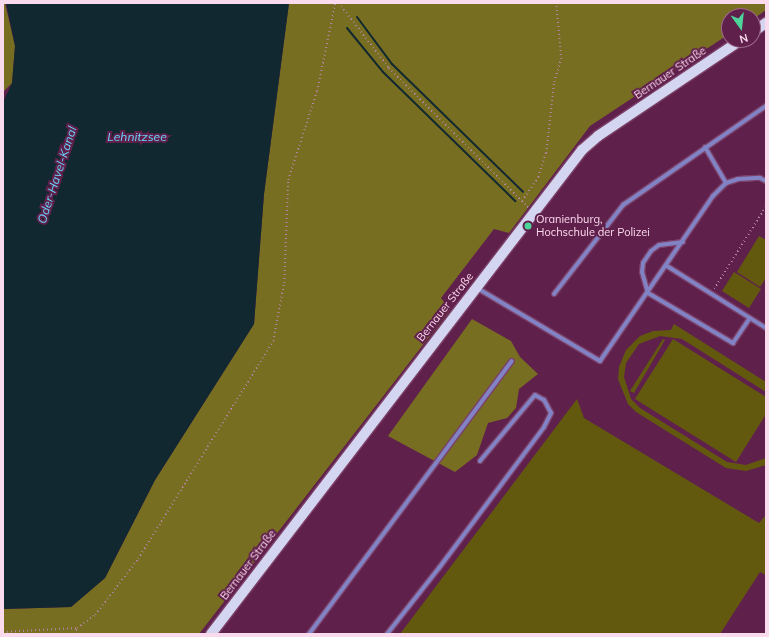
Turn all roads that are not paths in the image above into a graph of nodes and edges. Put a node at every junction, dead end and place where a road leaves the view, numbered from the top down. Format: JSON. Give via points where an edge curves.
{"nodes":[{"id":1,"x":729,"y":48,"type":"edge"},
{"id":2,"x":766,"y":106,"type":"edge"},
{"id":3,"x":705,"y":147,"type":"junction"},
{"id":4,"x":766,"y":181,"type":"edge"},
{"id":5,"x":726,"y":183,"type":"junction"},
{"id":6,"x":684,"y":242,"type":"junction"},
{"id":7,"x":667,"y":266,"type":"junction"},
{"id":8,"x":475,"y":287,"type":"junction"},
{"id":9,"x":648,"y":293,"type":"junction"},
{"id":10,"x":554,"y":294,"type":"dead end"},
{"id":11,"x":750,"y":318,"type":"junction"},
{"id":12,"x":766,"y":328,"type":"edge"},
{"id":13,"x":512,"y":361,"type":"dead end"},
{"id":14,"x":480,"y":461,"type":"dead end"},
{"id":15,"x":211,"y":634,"type":"edge"},
{"id":16,"x":309,"y":634,"type":"edge"},
{"id":17,"x":387,"y":634,"type":"edge"}],
"edges":[{"from":1,"to":8,"type":"main road","name":"Bernauer Straße","via":[[598,136],[582,150]]},
{"from":2,"to":3,"type":"lane"},
{"from":3,"to":5,"type":"lane"},
{"from":3,"to":10,"type":"lane","via":[[623,205]]},
{"from":4,"to":5,"type":"lane","via":[[760,178],[738,179]]},
{"from":5,"to":6,"type":"lane","via":[[713,196]]},
{"from":6,"to":7,"type":"lane"},
{"from":6,"to":9,"type":"lane","via":[[659,245],[651,251],[643,263],[642,272]]},
{"from":7,"to":9,"type":"lane"},
{"from":7,"to":11,"type":"lane"},
{"from":8,"to":9,"type":"lane","via":[[600,361]]},
{"from":8,"to":15,"type":"main road","name":"Bernauer Straße"},
{"from":9,"to":11,"type":"lane","via":[[733,343]]},
{"from":11,"to":12,"type":"lane"},
{"from":13,"to":16,"type":"lane"},
{"from":14,"to":17,"type":"lane","via":[[535,395],[544,400],[551,413],[544,427]]}]}
